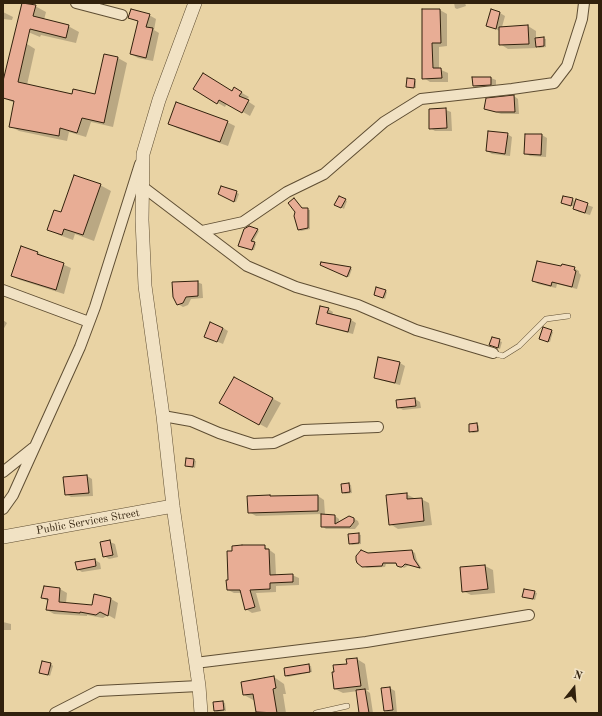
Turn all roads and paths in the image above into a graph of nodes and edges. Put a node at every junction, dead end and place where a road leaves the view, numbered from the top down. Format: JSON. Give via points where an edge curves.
{"nodes":[{"id":1,"x":76,"y":3,"type":"edge"},
{"id":2,"x":195,"y":3,"type":"edge"},
{"id":3,"x":584,"y":3,"type":"edge"},
{"id":4,"x":122,"y":15,"type":"dead end"},
{"id":5,"x":143,"y":154,"type":"junction"},
{"id":6,"x":143,"y":187,"type":"junction"},
{"id":7,"x":202,"y":231,"type":"junction"},
{"id":8,"x":3,"y":290,"type":"edge"},
{"id":9,"x":568,"y":316,"type":"dead end"},
{"id":10,"x":89,"y":322,"type":"junction"},
{"id":11,"x":493,"y":353,"type":"joint"},
{"id":12,"x":163,"y":416,"type":"junction"},
{"id":13,"x":378,"y":427,"type":"dead end"},
{"id":14,"x":36,"y":445,"type":"junction"},
{"id":15,"x":3,"y":472,"type":"edge"},
{"id":16,"x":173,"y":506,"type":"junction"},
{"id":17,"x":3,"y":509,"type":"edge"},
{"id":18,"x":3,"y":537,"type":"edge"},
{"id":19,"x":528,"y":615,"type":"dead end"},
{"id":20,"x":195,"y":663,"type":"junction"},
{"id":21,"x":198,"y":686,"type":"junction"},
{"id":22,"x":347,"y":706,"type":"dead end"},
{"id":23,"x":55,"y":713,"type":"edge"},
{"id":24,"x":201,"y":713,"type":"edge"},
{"id":25,"x":316,"y":713,"type":"edge"}],
"edges":[{"from":1,"to":4,"type":"street"},
{"from":2,"to":5,"type":"street","via":[[159,100]]},
{"from":3,"to":7,"type":"street","via":[[582,19],[567,66],[554,83],[421,99],[384,122],[324,174],[287,192],[243,222]]},
{"from":5,"to":6,"type":"street"},
{"from":5,"to":10,"type":"street"},
{"from":6,"to":7,"type":"street"},
{"from":6,"to":12,"type":"street","via":[[145,286]]},
{"from":7,"to":11,"type":"street","via":[[247,266],[296,287],[358,305],[416,330]]},
{"from":8,"to":10,"type":"street"},
{"from":9,"to":11,"type":"lane","via":[[546,319],[519,346],[503,356]]},
{"from":10,"to":14,"type":"street"},
{"from":12,"to":13,"type":"street","via":[[191,421],[253,444],[274,443],[303,430]]},
{"from":12,"to":16,"type":"street"},
{"from":14,"to":15,"type":"street"},
{"from":14,"to":17,"type":"street","via":[[13,495]]},
{"from":16,"to":18,"type":"street","name":"Public Services Street"},
{"from":16,"to":20,"type":"street"},
{"from":19,"to":20,"type":"street","via":[[366,642]]},
{"from":20,"to":21,"type":"street"},
{"from":21,"to":23,"type":"street","via":[[98,691]]},
{"from":21,"to":24,"type":"street"},
{"from":22,"to":25,"type":"lane"}]}
